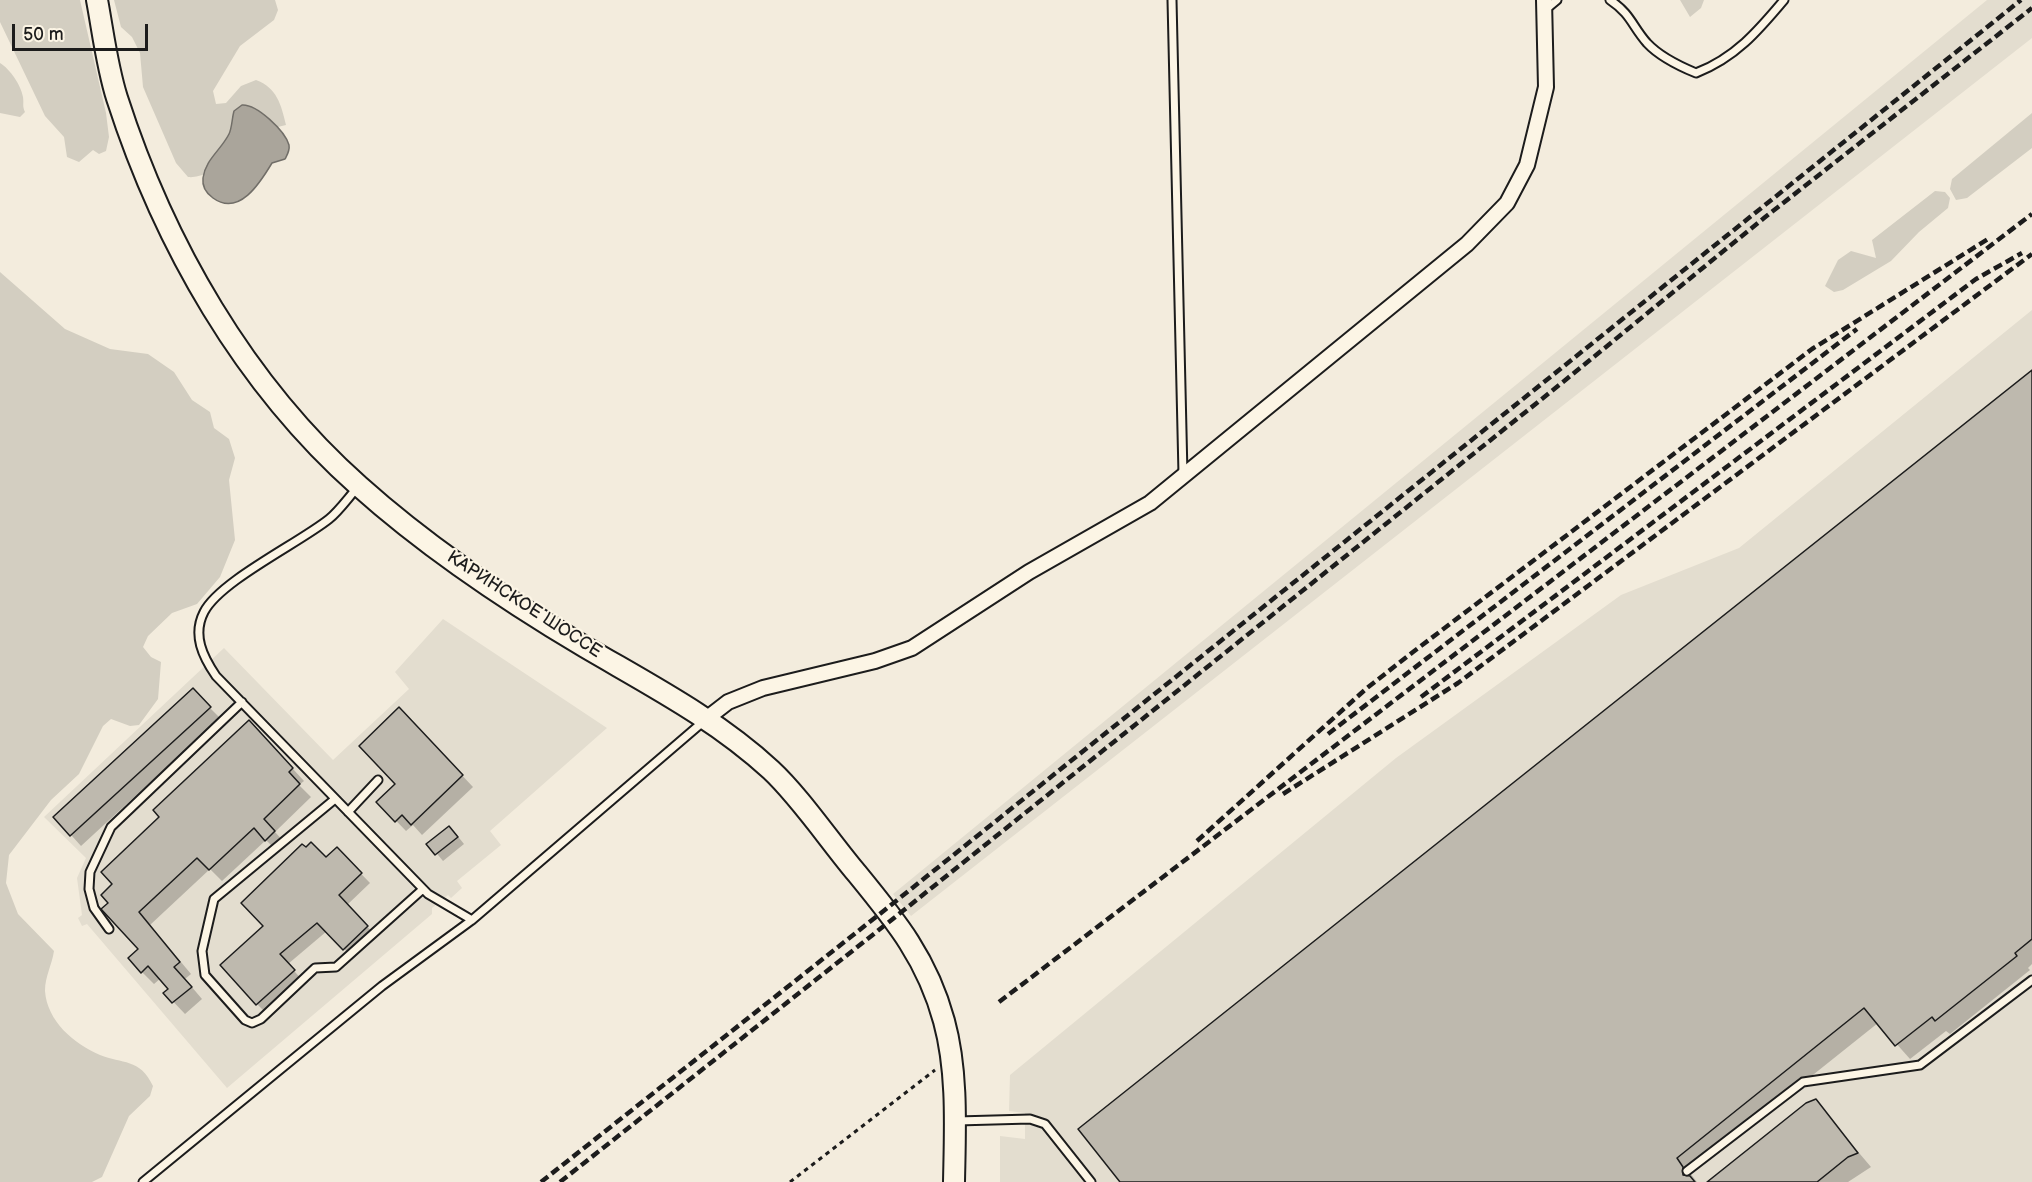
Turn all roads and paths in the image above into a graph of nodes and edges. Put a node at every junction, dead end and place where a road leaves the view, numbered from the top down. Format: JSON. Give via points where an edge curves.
{"nodes":[{"id":1,"x":97,"y":0,"type":"edge"},
{"id":2,"x":1172,"y":0,"type":"edge"},
{"id":3,"x":1557,"y":0,"type":"edge"},
{"id":4,"x":1610,"y":0,"type":"edge"},
{"id":5,"x":1784,"y":0,"type":"edge"},
{"id":6,"x":1544,"y":5,"type":"edge"},
{"id":7,"x":1183,"y":476,"type":"junction"},
{"id":8,"x":358,"y":486,"type":"junction"},
{"id":9,"x":242,"y":702,"type":"junction"},
{"id":10,"x":706,"y":719,"type":"junction"},
{"id":11,"x":378,"y":780,"type":"dead end"},
{"id":12,"x":335,"y":799,"type":"junction"},
{"id":13,"x":348,"y":812,"type":"junction"},
{"id":14,"x":423,"y":890,"type":"junction"},
{"id":15,"x":472,"y":920,"type":"junction"},
{"id":16,"x":109,"y":929,"type":"dead end"},
{"id":17,"x":2032,"y":980,"type":"edge"},
{"id":18,"x":950,"y":1058,"type":"junction"},
{"id":19,"x":954,"y":1122,"type":"junction"},
{"id":20,"x":1687,"y":1172,"type":"dead end"},
{"id":21,"x":143,"y":1182,"type":"edge"},
{"id":22,"x":790,"y":1182,"type":"edge"},
{"id":23,"x":954,"y":1182,"type":"edge"},
{"id":24,"x":1091,"y":1182,"type":"edge"}],
"edges":[{"from":1,"to":8,"type":"street","name":"КАРИНСКОЕ ШОССЕ","via":[[116,95],[149,185],[201,290],[280,405]]},
{"from":2,"to":7,"type":"lane"},
{"from":3,"to":6,"type":"lane"},
{"from":4,"to":5,"type":"lane","via":[[1626,11],[1648,44],[1674,64],[1696,73],[1720,64],[1753,37]]},
{"from":6,"to":7,"type":"street","via":[[1546,87],[1527,165],[1507,203],[1467,244]]},
{"from":7,"to":10,"type":"street","via":[[1150,503],[1029,572],[912,648],[763,688],[728,702]]},
{"from":8,"to":9,"type":"lane","via":[[330,518],[220,592],[204,612],[199,633],[202,656]]},
{"from":8,"to":10,"type":"street","name":"КАРИНСКОЕ ШОССЕ","via":[[400,521],[544,622]]},
{"from":9,"to":12,"type":"lane"},
{"from":9,"to":16,"type":"lane","via":[[111,827],[90,872],[89,890],[94,908]]},
{"from":10,"to":15,"type":"lane"},
{"from":10,"to":18,"type":"street","name":"КАРИНСКОЕ ШОССЕ","via":[[772,771],[894,918],[926,966],[945,1023]]},
{"from":11,"to":13,"type":"lane"},
{"from":12,"to":13,"type":"lane"},
{"from":12,"to":14,"type":"lane","via":[[214,899],[202,951],[206,975],[245,1020],[252,1023],[261,1019],[315,968],[336,967]]},
{"from":13,"to":14,"type":"lane"},
{"from":14,"to":15,"type":"lane"},
{"from":15,"to":21,"type":"lane","via":[[382,986]]},
{"from":17,"to":20,"type":"lane","via":[[1920,1065],[1803,1082]]},
{"from":18,"to":19,"type":"street","name":"КАРИНСКОЕ ШОССЕ"},
{"from":18,"to":22,"type":"path"},
{"from":19,"to":23,"type":"street","name":"КАРИНСКОЕ ШОССЕ"},
{"from":19,"to":24,"type":"lane","via":[[1030,1119],[1045,1124]]}]}
